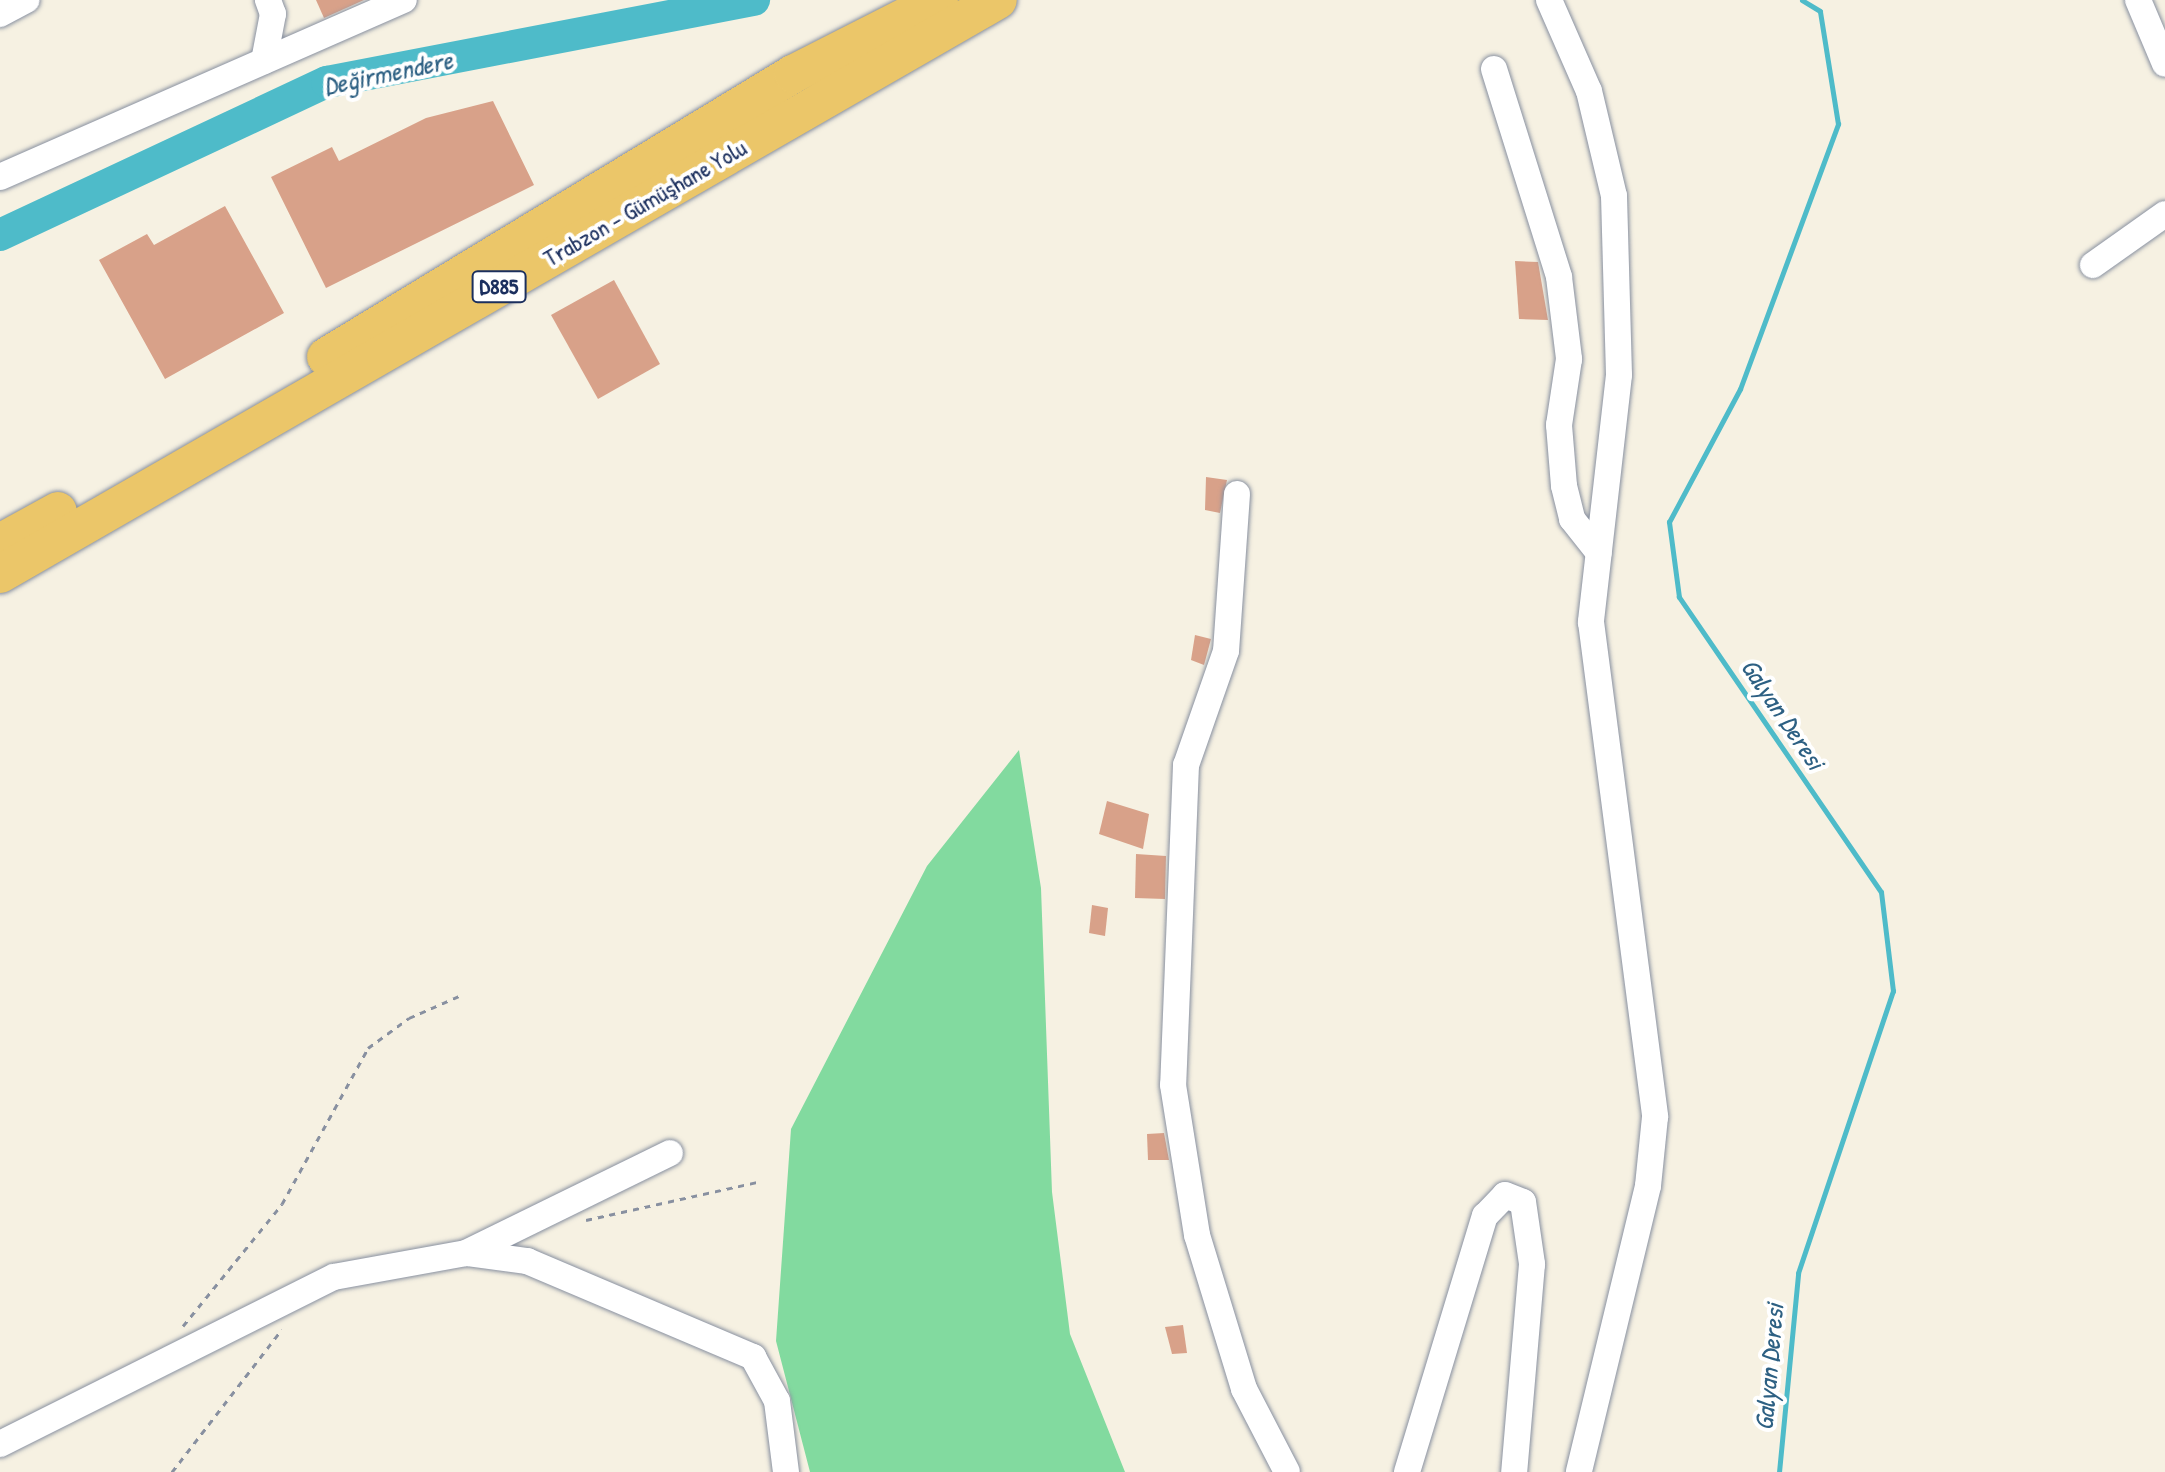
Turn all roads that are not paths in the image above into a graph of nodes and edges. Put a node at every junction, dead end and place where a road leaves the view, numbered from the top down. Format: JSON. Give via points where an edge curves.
{"nodes":[{"id":1,"x":26,"y":0,"type":"edge"},
{"id":2,"x":268,"y":0,"type":"edge"},
{"id":3,"x":404,"y":0,"type":"edge"},
{"id":4,"x":939,"y":0,"type":"edge"},
{"id":5,"x":998,"y":0,"type":"edge"},
{"id":6,"x":1549,"y":0,"type":"edge"},
{"id":7,"x":2138,"y":0,"type":"edge"},
{"id":8,"x":0,"y":14,"type":"edge"},
{"id":9,"x":264,"y":61,"type":"junction"},
{"id":10,"x":2165,"y":64,"type":"edge"},
{"id":11,"x":1494,"y":69,"type":"dead end"},
{"id":12,"x":0,"y":177,"type":"edge"},
{"id":13,"x":2165,"y":214,"type":"edge"},
{"id":14,"x":2093,"y":265,"type":"dead end"},
{"id":15,"x":1237,"y":494,"type":"dead end"},
{"id":16,"x":0,"y":543,"type":"edge"},
{"id":17,"x":1599,"y":553,"type":"junction"},
{"id":18,"x":0,"y":574,"type":"edge"},
{"id":19,"x":670,"y":1153,"type":"dead end"},
{"id":20,"x":466,"y":1253,"type":"junction"},
{"id":21,"x":0,"y":1444,"type":"edge"},
{"id":22,"x":786,"y":1472,"type":"edge"},
{"id":23,"x":1287,"y":1472,"type":"edge"},
{"id":24,"x":1407,"y":1472,"type":"edge"},
{"id":25,"x":1514,"y":1472,"type":"edge"},
{"id":26,"x":1579,"y":1472,"type":"edge"}],
"edges":[{"from":1,"to":8,"type":"street"},
{"from":2,"to":9,"type":"street","via":[[273,14]]},
{"from":3,"to":9,"type":"street"},
{"from":4,"to":16,"type":"highway","name":"Trabzon - Gümüşhane Yolu","number":"D885","via":[[793,74]]},
{"from":5,"to":18,"type":"highway","name":"Trabzon - Gümüşhane Yolu","number":"D885"},
{"from":6,"to":17,"type":"street","via":[[1589,91],[1614,196],[1619,375]]},
{"from":7,"to":10,"type":"street"},
{"from":9,"to":12,"type":"street"},
{"from":11,"to":17,"type":"street","via":[[1559,277],[1569,359],[1559,425],[1564,486],[1572,519]]},
{"from":13,"to":14,"type":"street"},
{"from":15,"to":23,"type":"street","via":[[1226,651],[1186,765],[1173,1085],[1197,1235],[1244,1389]]},
{"from":17,"to":26,"type":"street","via":[[1591,622],[1655,1117],[1648,1186]]},
{"from":19,"to":20,"type":"street"},
{"from":20,"to":21,"type":"street","via":[[334,1277]]},
{"from":20,"to":22,"type":"street","via":[[527,1261],[753,1357],[777,1401]]},
{"from":24,"to":25,"type":"street","via":[[1485,1216],[1505,1195],[1523,1202],[1532,1264]]}]}
